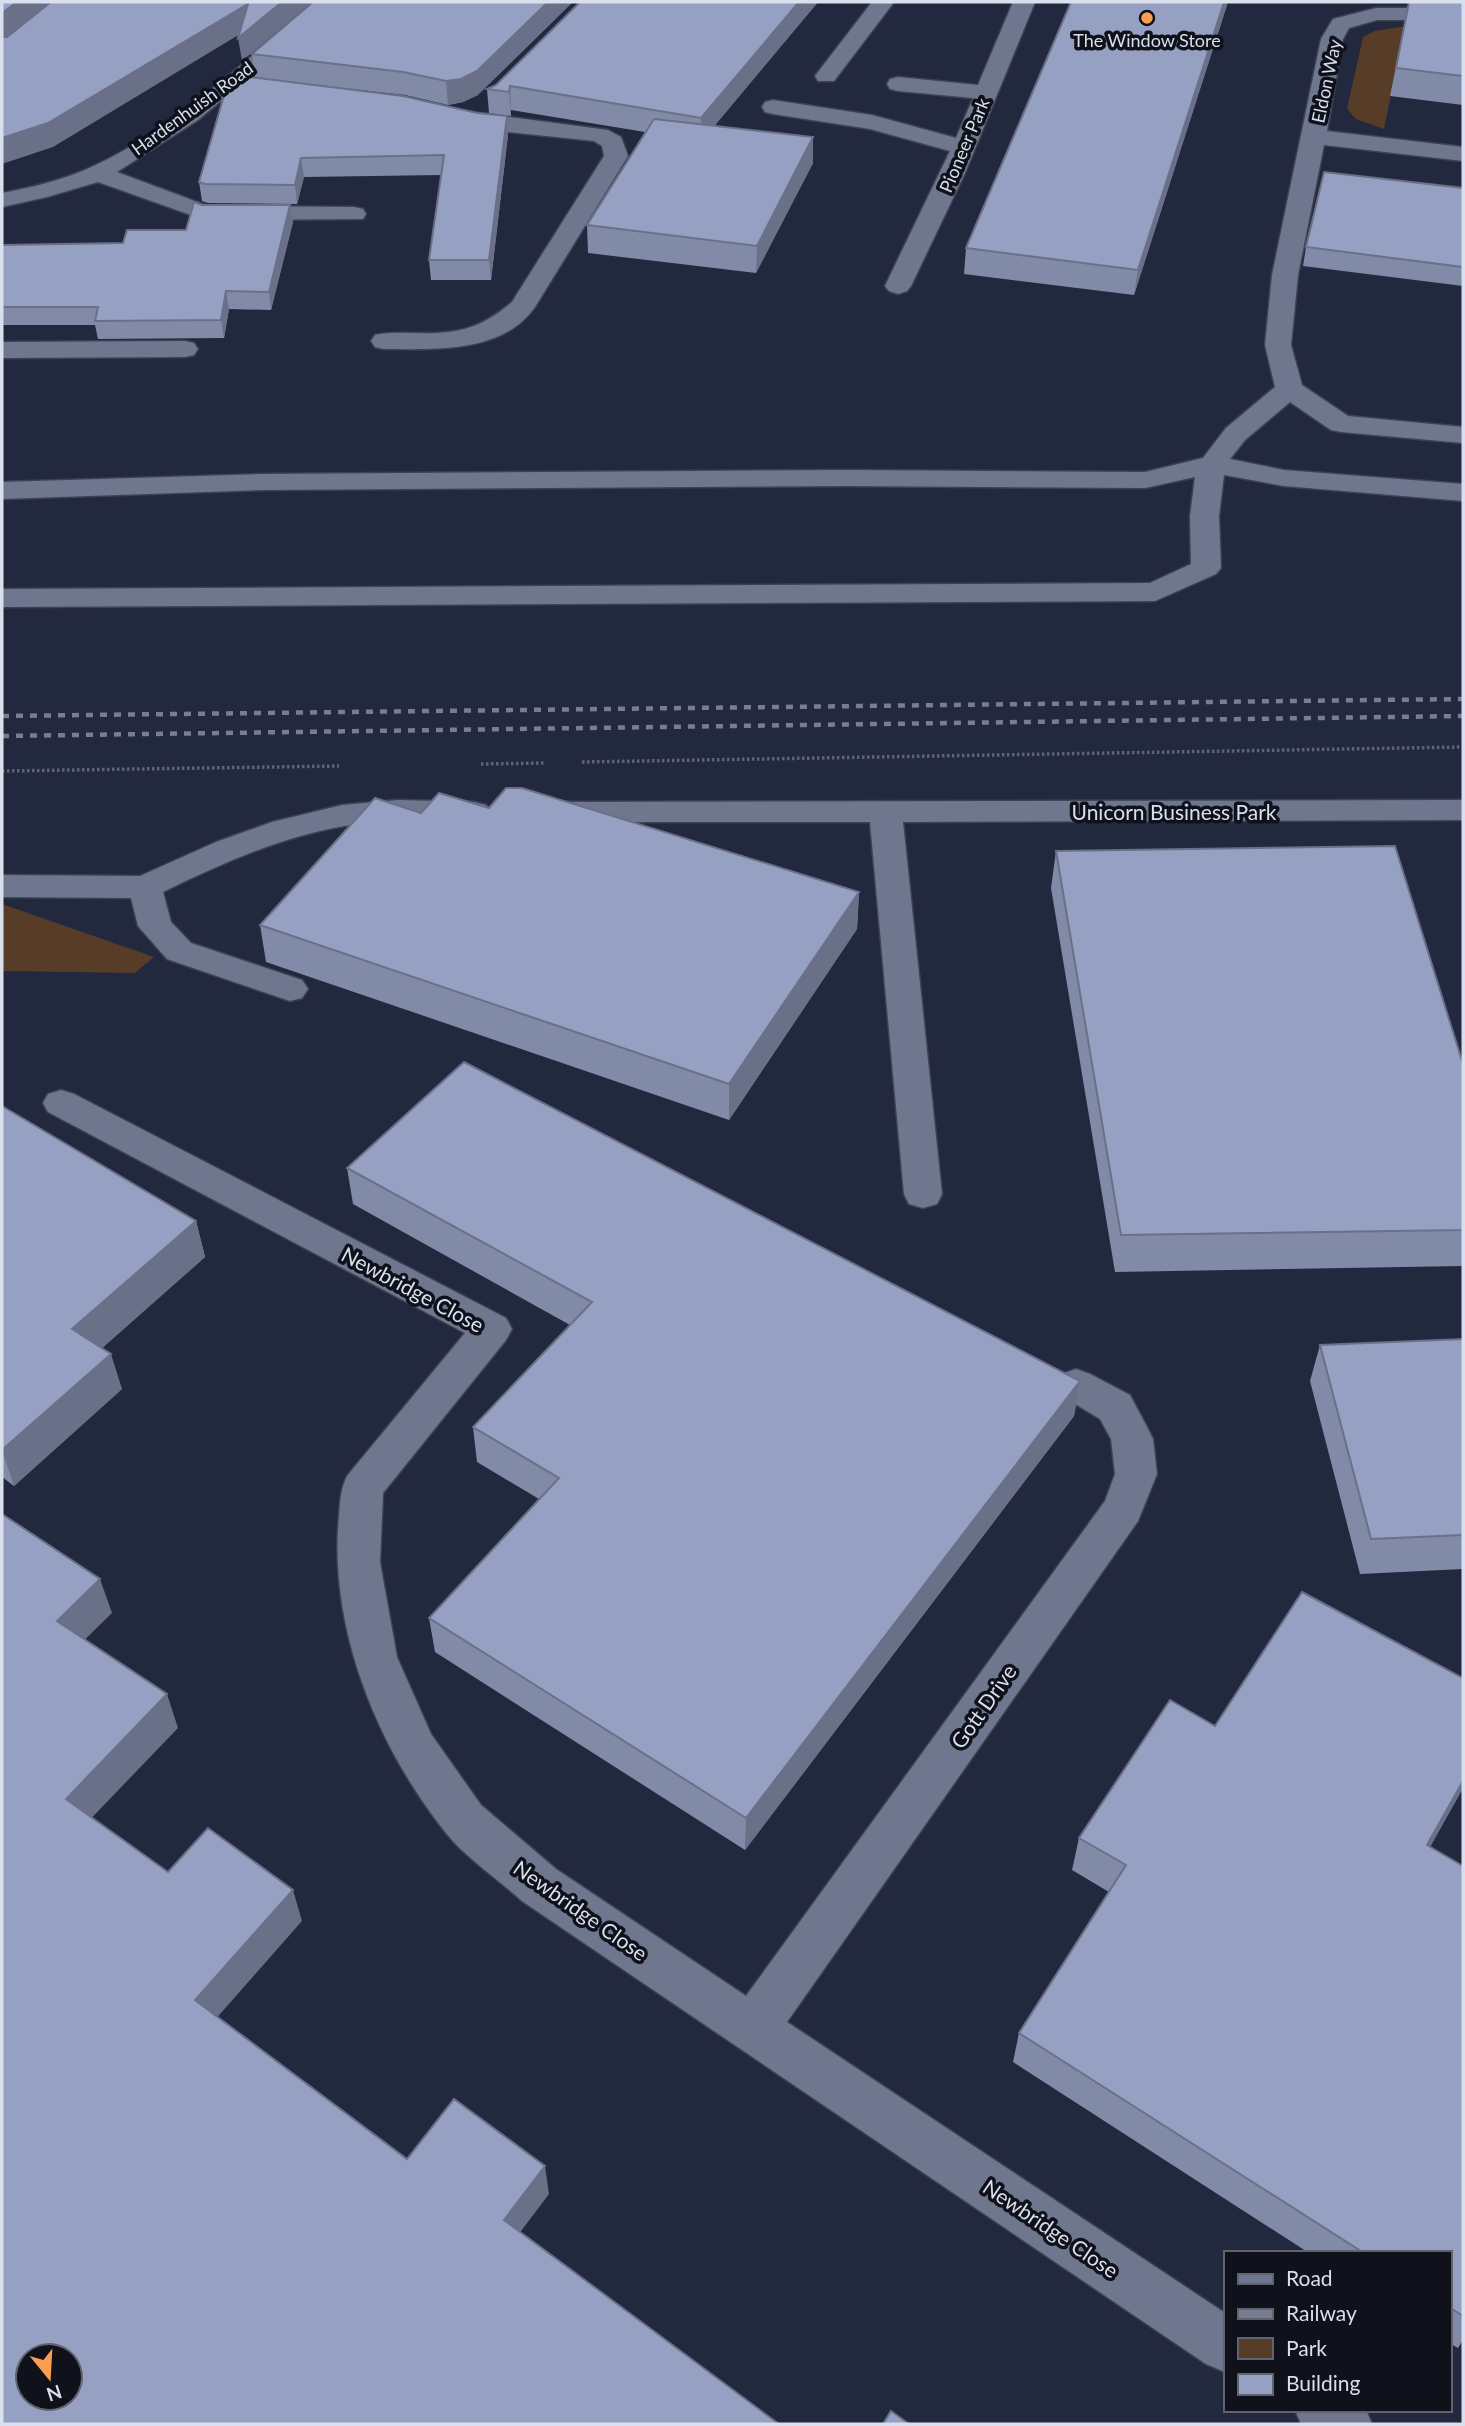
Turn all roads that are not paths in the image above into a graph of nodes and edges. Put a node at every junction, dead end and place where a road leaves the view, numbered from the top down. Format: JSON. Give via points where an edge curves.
{"nodes":[{"id":1,"x":328,"y":2,"type":"edge"},
{"id":2,"x":883,"y":2,"type":"edge"},
{"id":3,"x":1021,"y":2,"type":"edge"},
{"id":4,"x":1463,"y":14,"type":"edge"},
{"id":5,"x":826,"y":76,"type":"dead end"},
{"id":6,"x":230,"y":84,"type":"junction"},
{"id":7,"x":898,"y":85,"type":"dead end"},
{"id":8,"x":266,"y":88,"type":"edge"},
{"id":9,"x":986,"y":93,"type":"junction"},
{"id":10,"x":488,"y":102,"type":"edge"},
{"id":11,"x":773,"y":107,"type":"dead end"},
{"id":12,"x":1314,"y":137,"type":"junction"},
{"id":13,"x":964,"y":148,"type":"junction"},
{"id":14,"x":1463,"y":154,"type":"edge"},
{"id":15,"x":97,"y":173,"type":"junction"},
{"id":16,"x":2,"y":200,"type":"edge"},
{"id":17,"x":354,"y":214,"type":"dead end"},
{"id":18,"x":898,"y":286,"type":"dead end"},
{"id":19,"x":384,"y":341,"type":"dead end"},
{"id":20,"x":185,"y":349,"type":"edge"},
{"id":21,"x":2,"y":350,"type":"edge"},
{"id":22,"x":1289,"y":389,"type":"junction"},
{"id":23,"x":1463,"y":435,"type":"edge"},
{"id":24,"x":1213,"y":464,"type":"junction"},
{"id":25,"x":2,"y":490,"type":"edge"},
{"id":26,"x":1463,"y":493,"type":"edge"},
{"id":27,"x":2,"y":598,"type":"edge"},
{"id":28,"x":1463,"y":810,"type":"edge"},
{"id":29,"x":885,"y":811,"type":"junction"},
{"id":30,"x":2,"y":886,"type":"edge"},
{"id":31,"x":145,"y":887,"type":"junction"},
{"id":32,"x":290,"y":989,"type":"edge"},
{"id":33,"x":61,"y":1103,"type":"dead end"},
{"id":34,"x":923,"y":1194,"type":"dead end"},
{"id":35,"x":1076,"y":1385,"type":"edge"},
{"id":36,"x":753,"y":2028,"type":"junction"},
{"id":37,"x":1224,"y":2344,"type":"edge"},
{"id":38,"x":1326,"y":2412,"type":"edge"},
{"id":39,"x":1343,"y":2424,"type":"edge"}],
"edges":[{"from":1,"to":6,"type":"street","name":"Hardenhuish Road"},
{"from":2,"to":5,"type":"street"},
{"from":3,"to":9,"type":"street","name":"Pioneer Park"},
{"from":4,"to":12,"type":"street","name":"Eldon Way","via":[[1376,14],[1341,24],[1332,39]]},
{"from":6,"to":8,"type":"street"},
{"from":6,"to":15,"type":"street","name":"Hardenhuish Road","via":[[154,141]]},
{"from":7,"to":9,"type":"street"},
{"from":9,"to":13,"type":"street","name":"Pioneer Park"},
{"from":10,"to":19,"type":"street","via":[[470,111],[442,113],[479,122],[600,135],[613,142],[615,156],[522,307],[507,322],[475,337]]},
{"from":11,"to":13,"type":"street","via":[[872,122]]},
{"from":12,"to":14,"type":"street","name":"Eldon Way"},
{"from":12,"to":22,"type":"street","name":"Eldon Way","via":[[1285,275],[1278,345]]},
{"from":13,"to":18,"type":"street","name":"Pioneer Park"},
{"from":15,"to":16,"type":"street","name":"Hardenhuish Road"},
{"from":15,"to":17,"type":"street","via":[[205,213]]},
{"from":20,"to":21,"type":"street"},
{"from":22,"to":23,"type":"street","via":[[1341,424]]},
{"from":22,"to":24,"type":"street","via":[[1241,427]]},
{"from":24,"to":25,"type":"street","via":[[1144,480],[292,482]]},
{"from":24,"to":26,"type":"street","via":[[1284,478]]},
{"from":24,"to":27,"type":"street","via":[[1205,512],[1206,568],[1155,592]]},
{"from":28,"to":29,"type":"street","name":"Unicorn Business Park"},
{"from":29,"to":31,"type":"street","name":"Unicorn Business Park","via":[[373,812],[302,824],[240,843]]},
{"from":29,"to":34,"type":"street"},
{"from":30,"to":31,"type":"street"},
{"from":31,"to":32,"type":"street","via":[[155,926],[179,951]]},
{"from":33,"to":36,"type":"street","name":"Newbridge Close","via":[[492,1329],[362,1488],[358,1562],[375,1657],[413,1747],[464,1820],[539,1885]]},
{"from":35,"to":36,"type":"street","name":"Gott Drive","via":[[1115,1407],[1132,1439],[1136,1474],[1123,1510]]},
{"from":36,"to":37,"type":"street","name":"Newbridge Close"},
{"from":38,"to":39,"type":"street"}]}
